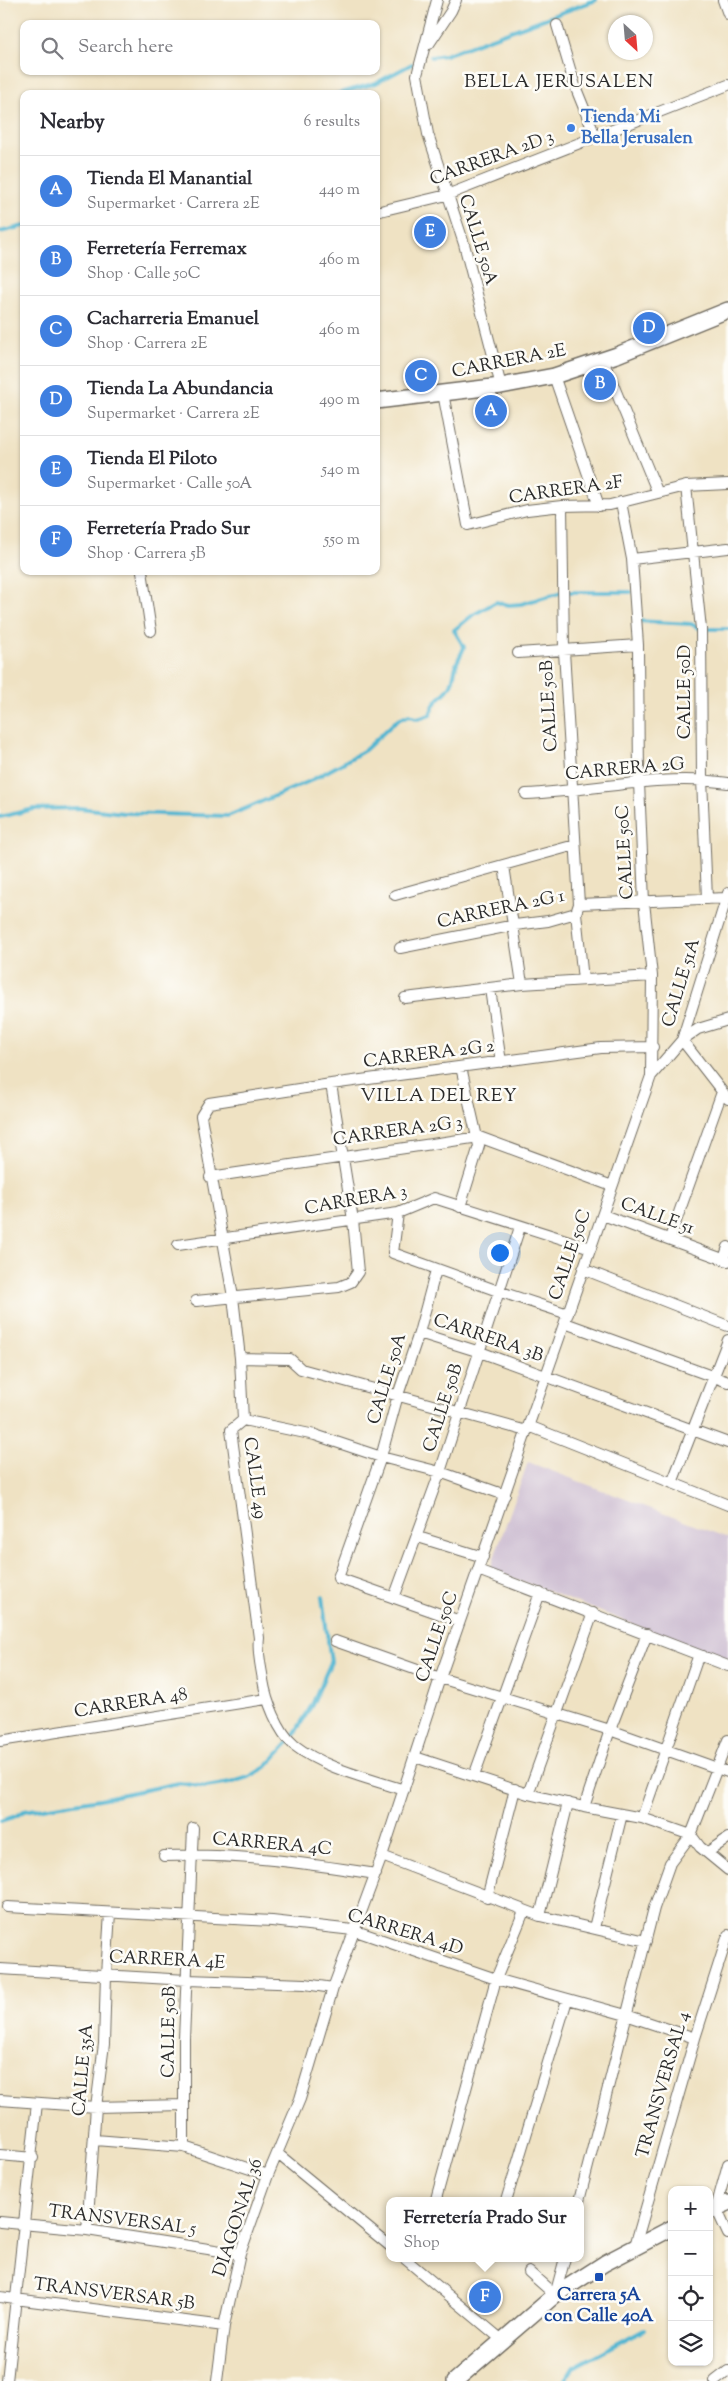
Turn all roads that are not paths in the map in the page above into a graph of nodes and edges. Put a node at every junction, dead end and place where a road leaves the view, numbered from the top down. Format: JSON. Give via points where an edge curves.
{"nodes":[{"id":1,"x":437,"y":0,"type":"edge"},
{"id":2,"x":456,"y":0,"type":"edge"},
{"id":3,"x":723,"y":0,"type":"edge"},
{"id":4,"x":728,"y":14,"type":"edge"},
{"id":5,"x":557,"y":25,"type":"dead end"},
{"id":6,"x":425,"y":49,"type":"junction"},
{"id":7,"x":728,"y":85,"type":"edge"},
{"id":8,"x":596,"y":138,"type":"junction"},
{"id":9,"x":446,"y":195,"type":"junction"},
{"id":10,"x":380,"y":211,"type":"edge"},
{"id":11,"x":728,"y":310,"type":"edge"},
{"id":12,"x":603,"y":360,"type":"junction"},
{"id":13,"x":554,"y":376,"type":"junction"},
{"id":14,"x":501,"y":386,"type":"junction"},
{"id":15,"x":443,"y":393,"type":"junction"},
{"id":16,"x":380,"y":401,"type":"edge"},
{"id":17,"x":728,"y":484,"type":"edge"},
{"id":18,"x":686,"y":486,"type":"junction"},
{"id":19,"x":657,"y":492,"type":"junction"},
{"id":20,"x":621,"y":502,"type":"junction"},
{"id":21,"x":562,"y":506,"type":"junction"},
{"id":22,"x":599,"y":506,"type":"junction"},
{"id":23,"x":728,"y":548,"type":"edge"},
{"id":24,"x":692,"y":552,"type":"junction"},
{"id":25,"x":632,"y":559,"type":"junction"},
{"id":26,"x":143,"y":575,"type":"edge"},
{"id":27,"x":151,"y":631,"type":"dead end"},
{"id":28,"x":638,"y":645,"type":"junction"},
{"id":29,"x":564,"y":651,"type":"junction"},
{"id":30,"x":518,"y":654,"type":"dead end"},
{"id":31,"x":702,"y":780,"type":"junction"},
{"id":32,"x":639,"y":782,"type":"junction"},
{"id":33,"x":728,"y":783,"type":"edge"},
{"id":34,"x":571,"y":792,"type":"junction"},
{"id":35,"x":526,"y":794,"type":"dead end"},
{"id":36,"x":575,"y":845,"type":"junction"},
{"id":37,"x":504,"y":866,"type":"junction"},
{"id":38,"x":396,"y":895,"type":"dead end"},
{"id":39,"x":727,"y":895,"type":"edge"},
{"id":40,"x":707,"y":899,"type":"junction"},
{"id":41,"x":644,"y":902,"type":"junction"},
{"id":42,"x":578,"y":908,"type":"junction"},
{"id":43,"x":515,"y":925,"type":"junction"},
{"id":44,"x":400,"y":948,"type":"dead end"},
{"id":45,"x":652,"y":976,"type":"junction"},
{"id":46,"x":583,"y":980,"type":"junction"},
{"id":47,"x":522,"y":984,"type":"junction"},
{"id":48,"x":490,"y":989,"type":"junction"},
{"id":49,"x":405,"y":998,"type":"dead end"},
{"id":50,"x":728,"y":1020,"type":"edge"},
{"id":51,"x":682,"y":1040,"type":"junction"},
{"id":52,"x":653,"y":1047,"type":"junction"},
{"id":53,"x":501,"y":1062,"type":"junction"},
{"id":54,"x":461,"y":1067,"type":"junction"},
{"id":55,"x":651,"y":1076,"type":"junction"},
{"id":56,"x":331,"y":1084,"type":"junction"},
{"id":57,"x":725,"y":1096,"type":"edge"},
{"id":58,"x":209,"y":1103,"type":"joint"},
{"id":59,"x":479,"y":1137,"type":"junction"},
{"id":60,"x":343,"y":1157,"type":"junction"},
{"id":61,"x":210,"y":1178,"type":"junction"},
{"id":62,"x":612,"y":1186,"type":"junction"},
{"id":63,"x":460,"y":1207,"type":"junction"},
{"id":64,"x":398,"y":1213,"type":"junction"},
{"id":65,"x":602,"y":1215,"type":"junction"},
{"id":66,"x":353,"y":1220,"type":"junction"},
{"id":67,"x":520,"y":1227,"type":"junction"},
{"id":68,"x":670,"y":1238,"type":"junction"},
{"id":69,"x":222,"y":1239,"type":"junction"},
{"id":70,"x":178,"y":1245,"type":"dead end"},
{"id":71,"x":728,"y":1247,"type":"edge"},
{"id":72,"x":591,"y":1248,"type":"junction"},
{"id":73,"x":726,"y":1260,"type":"edge"},
{"id":74,"x":584,"y":1269,"type":"junction"},
{"id":75,"x":436,"y":1270,"type":"junction"},
{"id":76,"x":498,"y":1291,"type":"junction"},
{"id":77,"x":233,"y":1297,"type":"junction"},
{"id":78,"x":196,"y":1301,"type":"dead end"},
{"id":79,"x":566,"y":1318,"type":"junction"},
{"id":80,"x":728,"y":1326,"type":"edge"},
{"id":81,"x":419,"y":1333,"type":"junction"},
{"id":82,"x":728,"y":1340,"type":"edge"},
{"id":83,"x":480,"y":1352,"type":"junction"},
{"id":84,"x":240,"y":1358,"type":"junction"},
{"id":85,"x":546,"y":1376,"type":"junction"},
{"id":86,"x":713,"y":1377,"type":"junction"},
{"id":87,"x":728,"y":1382,"type":"edge"},
{"id":88,"x":398,"y":1395,"type":"junction"},
{"id":89,"x":459,"y":1412,"type":"junction"},
{"id":90,"x":243,"y":1420,"type":"junction"},
{"id":91,"x":528,"y":1428,"type":"junction"},
{"id":92,"x":692,"y":1430,"type":"junction"},
{"id":93,"x":728,"y":1443,"type":"edge"},
{"id":94,"x":381,"y":1457,"type":"junction"},
{"id":95,"x":440,"y":1472,"type":"junction"},
{"id":96,"x":672,"y":1483,"type":"junction"},
{"id":97,"x":505,"y":1495,"type":"junction"},
{"id":98,"x":728,"y":1505,"type":"edge"},
{"id":99,"x":418,"y":1537,"type":"junction"},
{"id":100,"x":483,"y":1557,"type":"junction"},
{"id":101,"x":478,"y":1570,"type":"junction"},
{"id":102,"x":540,"y":1593,"type":"junction"},
{"id":103,"x":394,"y":1598,"type":"junction"},
{"id":104,"x":593,"y":1613,"type":"junction"},
{"id":105,"x":460,"y":1621,"type":"junction"},
{"id":106,"x":648,"y":1634,"type":"junction"},
{"id":107,"x":334,"y":1641,"type":"dead end"},
{"id":108,"x":703,"y":1656,"type":"junction"},
{"id":109,"x":728,"y":1666,"type":"edge"},
{"id":110,"x":440,"y":1678,"type":"junction"},
{"id":111,"x":502,"y":1697,"type":"junction"},
{"id":112,"x":266,"y":1699,"type":"junction"},
{"id":113,"x":557,"y":1714,"type":"junction"},
{"id":114,"x":610,"y":1730,"type":"junction"},
{"id":115,"x":728,"y":1740,"type":"edge"},
{"id":116,"x":0,"y":1741,"type":"edge"},
{"id":117,"x":664,"y":1750,"type":"junction"},
{"id":118,"x":415,"y":1757,"type":"junction"},
{"id":119,"x":717,"y":1768,"type":"junction"},
{"id":120,"x":728,"y":1772,"type":"edge"},
{"id":121,"x":474,"y":1776,"type":"junction"},
{"id":122,"x":515,"y":1789,"type":"junction"},
{"id":123,"x":404,"y":1790,"type":"junction"},
{"id":124,"x":528,"y":1794,"type":"junction"},
{"id":125,"x":568,"y":1803,"type":"junction"},
{"id":126,"x":584,"y":1807,"type":"junction"},
{"id":127,"x":622,"y":1814,"type":"junction"},
{"id":128,"x":642,"y":1818,"type":"junction"},
{"id":129,"x":194,"y":1828,"type":"dead end"},
{"id":130,"x":691,"y":1835,"type":"junction"},
{"id":131,"x":728,"y":1838,"type":"edge"},
{"id":132,"x":708,"y":1852,"type":"junction"},
{"id":133,"x":192,"y":1854,"type":"junction"},
{"id":134,"x":164,"y":1856,"type":"dead end"},
{"id":135,"x":382,"y":1856,"type":"junction"},
{"id":136,"x":728,"y":1870,"type":"edge"},
{"id":137,"x":376,"y":1874,"type":"junction"},
{"id":138,"x":487,"y":1898,"type":"junction"},
{"id":139,"x":7,"y":1907,"type":"dead end"},
{"id":140,"x":524,"y":1911,"type":"junction"},
{"id":141,"x":110,"y":1913,"type":"junction"},
{"id":142,"x":540,"y":1916,"type":"junction"},
{"id":143,"x":191,"y":1918,"type":"junction"},
{"id":144,"x":594,"y":1928,"type":"junction"},
{"id":145,"x":353,"y":1930,"type":"junction"},
{"id":146,"x":728,"y":1935,"type":"edge"},
{"id":147,"x":646,"y":1941,"type":"junction"},
{"id":148,"x":0,"y":1968,"type":"edge"},
{"id":149,"x":106,"y":1974,"type":"junction"},
{"id":150,"x":496,"y":1979,"type":"junction"},
{"id":151,"x":187,"y":1980,"type":"junction"},
{"id":152,"x":333,"y":1988,"type":"junction"},
{"id":153,"x":567,"y":2000,"type":"junction"},
{"id":154,"x":626,"y":2015,"type":"junction"},
{"id":155,"x":695,"y":2038,"type":"junction"},
{"id":156,"x":0,"y":2100,"type":"edge"},
{"id":157,"x":37,"y":2103,"type":"junction"},
{"id":158,"x":184,"y":2105,"type":"junction"},
{"id":159,"x":96,"y":2107,"type":"junction"},
{"id":160,"x":94,"y":2140,"type":"junction"},
{"id":161,"x":184,"y":2147,"type":"junction"},
{"id":162,"x":278,"y":2154,"type":"junction"},
{"id":163,"x":0,"y":2155,"type":"edge"},
{"id":164,"x":32,"y":2158,"type":"junction"},
{"id":165,"x":728,"y":2164,"type":"edge"},
{"id":166,"x":268,"y":2175,"type":"junction"},
{"id":167,"x":437,"y":2197,"type":"edge"},
{"id":168,"x":507,"y":2197,"type":"edge"},
{"id":169,"x":580,"y":2197,"type":"edge"},
{"id":170,"x":718,"y":2207,"type":"edge"},
{"id":171,"x":0,"y":2222,"type":"edge"},
{"id":172,"x":23,"y":2225,"type":"junction"},
{"id":173,"x":87,"y":2230,"type":"junction"},
{"id":174,"x":668,"y":2230,"type":"edge"},
{"id":175,"x":728,"y":2234,"type":"edge"},
{"id":176,"x":386,"y":2243,"type":"edge"},
{"id":177,"x":634,"y":2246,"type":"junction"},
{"id":178,"x":240,"y":2254,"type":"junction"},
{"id":179,"x":409,"y":2262,"type":"edge"},
{"id":180,"x":564,"y":2262,"type":"edge"},
{"id":181,"x":529,"y":2272,"type":"dead end"},
{"id":182,"x":555,"y":2295,"type":"junction"},
{"id":183,"x":0,"y":2297,"type":"edge"},
{"id":184,"x":15,"y":2299,"type":"junction"},
{"id":185,"x":224,"y":2326,"type":"junction"},
{"id":186,"x":502,"y":2340,"type":"junction"},
{"id":187,"x":728,"y":2371,"type":"edge"},
{"id":188,"x":7,"y":2381,"type":"edge"},
{"id":189,"x":217,"y":2381,"type":"edge"},
{"id":190,"x":455,"y":2381,"type":"edge"},
{"id":191,"x":716,"y":2381,"type":"edge"}],
"edges":[{"from":1,"to":6,"type":"street"},
{"from":2,"to":6,"type":"street"},
{"from":3,"to":4,"type":"street"},
{"from":5,"to":8,"type":"street","via":[[575,86]]},
{"from":6,"to":9,"type":"street","name":"CALLE 50A","via":[[417,75],[428,134]]},
{"from":7,"to":8,"type":"street","name":"CARRERA 2D 3"},
{"from":8,"to":9,"type":"street","name":"CARRERA 2D 3"},
{"from":9,"to":10,"type":"street","name":"CARRERA 2D 3"},
{"from":9,"to":14,"type":"street","name":"CALLE 50A","via":[[464,244]]},
{"from":11,"to":12,"type":"street","name":"CARRERA 2E"},
{"from":12,"to":13,"type":"street","name":"CARRERA 2E"},
{"from":12,"to":19,"type":"street"},
{"from":13,"to":14,"type":"street","name":"CARRERA 2E"},
{"from":13,"to":22,"type":"street"},
{"from":14,"to":15,"type":"street","name":"CARRERA 2E"},
{"from":15,"to":16,"type":"street","name":"CARRERA 2E"},
{"from":15,"to":21,"type":"street","name":"CARRERA 2F","via":[[468,525],[527,510]]},
{"from":17,"to":18,"type":"street","name":"CARRERA 2F"},
{"from":18,"to":19,"type":"street","name":"CARRERA 2F"},
{"from":18,"to":24,"type":"street","name":"CALLE 50D"},
{"from":19,"to":20,"type":"street","name":"CARRERA 2F"},
{"from":20,"to":22,"type":"street","name":"CARRERA 2F"},
{"from":20,"to":25,"type":"street","name":"CALLE 50C"},
{"from":21,"to":22,"type":"street","name":"CARRERA 2F"},
{"from":21,"to":29,"type":"street","name":"CALLE 50B"},
{"from":23,"to":24,"type":"street"},
{"from":24,"to":25,"type":"street"},
{"from":24,"to":31,"type":"street","name":"CALLE 50D","via":[[702,629]]},
{"from":25,"to":28,"type":"street","name":"CALLE 50C"},
{"from":26,"to":27,"type":"street"},
{"from":28,"to":29,"type":"street"},
{"from":28,"to":32,"type":"street","name":"CALLE 50C"},
{"from":29,"to":30,"type":"street"},
{"from":29,"to":34,"type":"street","name":"CALLE 50B"},
{"from":31,"to":32,"type":"street","name":"CARRERA 2G"},
{"from":31,"to":33,"type":"street","name":"CARRERA 2G"},
{"from":31,"to":40,"type":"street","name":"CALLE 50D"},
{"from":32,"to":34,"type":"street","name":"CARRERA 2G"},
{"from":32,"to":41,"type":"street","name":"CALLE 50C"},
{"from":34,"to":35,"type":"street","name":"CARRERA 2G"},
{"from":34,"to":36,"type":"street","name":"CALLE 50B"},
{"from":36,"to":37,"type":"street"},
{"from":36,"to":42,"type":"street","name":"CALLE 50B"},
{"from":37,"to":38,"type":"street"},
{"from":37,"to":43,"type":"street"},
{"from":39,"to":40,"type":"street","name":"CARRERA 2G 1"},
{"from":39,"to":51,"type":"street","name":"CALLE 51A"},
{"from":40,"to":41,"type":"street","name":"CARRERA 2G 1"},
{"from":41,"to":42,"type":"street","name":"CARRERA 2G 1"},
{"from":41,"to":45,"type":"street","name":"CALLE 50C"},
{"from":42,"to":43,"type":"street","name":"CARRERA 2G 1","via":[[548,921]]},
{"from":42,"to":46,"type":"street","name":"CALLE 50B"},
{"from":43,"to":44,"type":"street","name":"CARRERA 2G 1"},
{"from":43,"to":47,"type":"street"},
{"from":45,"to":46,"type":"street"},
{"from":45,"to":52,"type":"street","name":"CALLE 50C"},
{"from":46,"to":47,"type":"street"},
{"from":47,"to":48,"type":"street"},
{"from":48,"to":49,"type":"street"},
{"from":48,"to":53,"type":"street"},
{"from":50,"to":51,"type":"street","via":[[698,1029]]},
{"from":51,"to":55,"type":"street","name":"CALLE 51A"},
{"from":51,"to":57,"type":"street"},
{"from":52,"to":53,"type":"street","name":"CARRERA 2G 2","via":[[601,1048]]},
{"from":52,"to":55,"type":"street","name":"CALLE 50C"},
{"from":53,"to":54,"type":"street","name":"CARRERA 2G 2"},
{"from":54,"to":56,"type":"street","name":"CARRERA 2G 2"},
{"from":54,"to":59,"type":"street"},
{"from":55,"to":62,"type":"street","name":"CALLE 50C"},
{"from":56,"to":58,"type":"street","name":"CARRERA 2G 2"},
{"from":56,"to":60,"type":"street"},
{"from":57,"to":68,"type":"street"},
{"from":58,"to":61,"type":"street","name":"CALLE 49","via":[[201,1116]]},
{"from":59,"to":60,"type":"street","name":"CARRERA 2G 3"},
{"from":59,"to":62,"type":"street","name":"CARRERA 2G 3"},
{"from":59,"to":63,"type":"street"},
{"from":60,"to":61,"type":"street","name":"CARRERA 2G 3"},
{"from":60,"to":66,"type":"street"},
{"from":61,"to":69,"type":"street","name":"CALLE 49"},
{"from":62,"to":65,"type":"street","name":"CALLE 50C"},
{"from":63,"to":64,"type":"street","name":"CARRERA 3","via":[[434,1198]]},
{"from":63,"to":67,"type":"street","name":"CARRERA 3"},
{"from":64,"to":66,"type":"street","name":"CARRERA 3"},
{"from":64,"to":75,"type":"street","via":[[393,1253]]},
{"from":65,"to":68,"type":"street","name":"CALLE 51"},
{"from":65,"to":72,"type":"street","name":"CALLE 50C"},
{"from":66,"to":69,"type":"street","name":"CARRERA 3"},
{"from":66,"to":77,"type":"street","via":[[358,1272],[350,1282],[339,1287]]},
{"from":67,"to":72,"type":"street","name":"CARRERA 3"},
{"from":67,"to":76,"type":"street","name":"CALLE 50B"},
{"from":68,"to":73,"type":"street","name":"CALLE 51"},
{"from":69,"to":70,"type":"street","name":"CARRERA 3"},
{"from":69,"to":77,"type":"street","name":"CALLE 49"},
{"from":71,"to":73,"type":"street"},
{"from":72,"to":74,"type":"street","name":"CALLE 50C"},
{"from":74,"to":79,"type":"street","name":"CALLE 50C"},
{"from":74,"to":80,"type":"street"},
{"from":75,"to":76,"type":"street"},
{"from":75,"to":81,"type":"street","name":"CALLE 50A"},
{"from":76,"to":79,"type":"street"},
{"from":76,"to":83,"type":"street","name":"CALLE 50B"},
{"from":77,"to":78,"type":"street"},
{"from":77,"to":84,"type":"street","name":"CALLE 49"},
{"from":79,"to":85,"type":"street","name":"CALLE 50C"},
{"from":79,"to":86,"type":"street"},
{"from":81,"to":83,"type":"street","name":"CARRERA 3B"},
{"from":81,"to":88,"type":"street","name":"CALLE 50A"},
{"from":82,"to":86,"type":"street"},
{"from":83,"to":85,"type":"street","name":"CARRERA 3B"},
{"from":83,"to":89,"type":"street","name":"CALLE 50B"},
{"from":84,"to":88,"type":"street","via":[[290,1360],[301,1369]]},
{"from":84,"to":90,"type":"street","name":"CALLE 49"},
{"from":85,"to":91,"type":"street","name":"CALLE 50C"},
{"from":85,"to":92,"type":"street","name":"CARRERA 3B"},
{"from":86,"to":87,"type":"street"},
{"from":86,"to":92,"type":"street"},
{"from":88,"to":89,"type":"street"},
{"from":88,"to":94,"type":"street","name":"CALLE 50A"},
{"from":89,"to":91,"type":"street"},
{"from":89,"to":95,"type":"street","name":"CALLE 50B"},
{"from":90,"to":94,"type":"street","via":[[315,1435]]},
{"from":90,"to":112,"type":"street","name":"CALLE 49","via":[[231,1430]]},
{"from":91,"to":96,"type":"street"},
{"from":91,"to":97,"type":"street","name":"CALLE 50C"},
{"from":92,"to":93,"type":"street","name":"CARRERA 3B"},
{"from":92,"to":96,"type":"street"},
{"from":94,"to":95,"type":"street"},
{"from":94,"to":103,"type":"street","name":"CALLE 50A","via":[[338,1578]]},
{"from":95,"to":97,"type":"street"},
{"from":95,"to":99,"type":"street","name":"CALLE 50B"},
{"from":96,"to":98,"type":"street"},
{"from":97,"to":100,"type":"street","name":"CALLE 50C"},
{"from":99,"to":100,"type":"street"},
{"from":99,"to":103,"type":"street","name":"CALLE 50B"},
{"from":100,"to":101,"type":"street","name":"CALLE 50C"},
{"from":101,"to":102,"type":"street"},
{"from":101,"to":105,"type":"street","name":"CALLE 50C"},
{"from":102,"to":104,"type":"street"},
{"from":102,"to":111,"type":"street"},
{"from":103,"to":105,"type":"street"},
{"from":104,"to":106,"type":"street"},
{"from":104,"to":113,"type":"street"},
{"from":105,"to":110,"type":"street","name":"CALLE 50C"},
{"from":106,"to":108,"type":"street"},
{"from":106,"to":114,"type":"street"},
{"from":107,"to":110,"type":"street"},
{"from":108,"to":109,"type":"street"},
{"from":108,"to":117,"type":"street","via":[[698,1660]]},
{"from":110,"to":111,"type":"street"},
{"from":110,"to":118,"type":"street","name":"CALLE 50C"},
{"from":111,"to":113,"type":"street"},
{"from":111,"to":121,"type":"street"},
{"from":112,"to":116,"type":"street","name":"CARRERA 48"},
{"from":112,"to":123,"type":"street","name":"CALLE 49","via":[[290,1741],[332,1765]]},
{"from":113,"to":114,"type":"street"},
{"from":113,"to":124,"type":"street"},
{"from":114,"to":117,"type":"street"},
{"from":114,"to":126,"type":"street"},
{"from":115,"to":119,"type":"street"},
{"from":117,"to":119,"type":"street"},
{"from":117,"to":128,"type":"street"},
{"from":118,"to":121,"type":"street"},
{"from":118,"to":123,"type":"street","name":"CALLE 50C"},
{"from":119,"to":120,"type":"street"},
{"from":119,"to":130,"type":"street"},
{"from":121,"to":122,"type":"street"},
{"from":122,"to":124,"type":"street"},
{"from":122,"to":138,"type":"street"},
{"from":123,"to":135,"type":"street","name":"CALLE 50C"},
{"from":124,"to":125,"type":"street"},
{"from":125,"to":126,"type":"street"},
{"from":125,"to":142,"type":"street"},
{"from":126,"to":127,"type":"street"},
{"from":127,"to":128,"type":"street"},
{"from":127,"to":144,"type":"street"},
{"from":128,"to":130,"type":"street"},
{"from":129,"to":133,"type":"street","name":"CALLE 50B"},
{"from":130,"to":132,"type":"street"},
{"from":130,"to":147,"type":"street","via":[[670,1862]]},
{"from":131,"to":132,"type":"street"},
{"from":132,"to":136,"type":"street"},
{"from":133,"to":134,"type":"street","name":"CARRERA 4C"},
{"from":133,"to":137,"type":"street","name":"CARRERA 4C","via":[[282,1860]]},
{"from":133,"to":143,"type":"street","name":"CALLE 50B"},
{"from":135,"to":137,"type":"street","name":"CALLE 50C"},
{"from":135,"to":138,"type":"street"},
{"from":137,"to":145,"type":"street","name":"CALLE 50C"},
{"from":138,"to":140,"type":"street"},
{"from":139,"to":141,"type":"street","name":"CARRERA 4D"},
{"from":140,"to":142,"type":"street"},
{"from":140,"to":150,"type":"street"},
{"from":141,"to":143,"type":"street","name":"CARRERA 4D"},
{"from":141,"to":149,"type":"street","name":"CALLE 35A"},
{"from":142,"to":144,"type":"street"},
{"from":143,"to":145,"type":"street","name":"CARRERA 4D","via":[[272,1921]]},
{"from":143,"to":151,"type":"street","name":"CALLE 50B"},
{"from":144,"to":147,"type":"street"},
{"from":145,"to":150,"type":"street","name":"CARRERA 4D"},
{"from":145,"to":152,"type":"street","name":"CALLE 50C"},
{"from":146,"to":155,"type":"street","name":"TRANSVERSAL 4"},
{"from":147,"to":154,"type":"street"},
{"from":148,"to":149,"type":"street","name":"CARRERA 4E"},
{"from":149,"to":151,"type":"street","name":"CARRERA 4E"},
{"from":149,"to":159,"type":"street","name":"CALLE 35A","via":[[104,2044]]},
{"from":150,"to":153,"type":"street","name":"CARRERA 4D"},
{"from":150,"to":167,"type":"street"},
{"from":151,"to":152,"type":"street","name":"CARRERA 4E"},
{"from":151,"to":158,"type":"street","name":"CALLE 50B"},
{"from":152,"to":162,"type":"street","name":"DIAGONAL 36","via":[[300,2099]]},
{"from":153,"to":154,"type":"street","name":"CARRERA 4D"},
{"from":153,"to":168,"type":"street"},
{"from":154,"to":155,"type":"street","name":"CARRERA 4D"},
{"from":154,"to":169,"type":"street"},
{"from":155,"to":177,"type":"street","name":"TRANSVERSAL 4"},
{"from":156,"to":157,"type":"street"},
{"from":157,"to":159,"type":"street"},
{"from":157,"to":164,"type":"street"},
{"from":158,"to":159,"type":"street"},
{"from":158,"to":161,"type":"street","name":"CALLE 50B"},
{"from":159,"to":160,"type":"street","name":"CALLE 35A"},
{"from":160,"to":161,"type":"street"},
{"from":160,"to":173,"type":"street","name":"CALLE 35A"},
{"from":161,"to":166,"type":"street"},
{"from":162,"to":166,"type":"street","name":"DIAGONAL 36"},
{"from":162,"to":176,"type":"street"},
{"from":163,"to":164,"type":"street"},
{"from":164,"to":172,"type":"street"},
{"from":165,"to":170,"type":"street"},
{"from":166,"to":178,"type":"street","name":"DIAGONAL 36"},
{"from":170,"to":175,"type":"street"},
{"from":171,"to":172,"type":"street","name":"TRANSVERSAL 5"},
{"from":172,"to":173,"type":"street","name":"TRANSVERSAL 5"},
{"from":172,"to":184,"type":"street"},
{"from":173,"to":178,"type":"street","name":"TRANSVERSAL 5"},
{"from":174,"to":177,"type":"street"},
{"from":177,"to":182,"type":"street"},
{"from":178,"to":185,"type":"street","name":"DIAGONAL 36"},
{"from":179,"to":186,"type":"street"},
{"from":180,"to":182,"type":"street"},
{"from":181,"to":182,"type":"street"},
{"from":182,"to":186,"type":"street"},
{"from":183,"to":184,"type":"street","name":"TRANSVERSAR 5B"},
{"from":184,"to":185,"type":"street","name":"TRANSVERSAR 5B"},
{"from":184,"to":188,"type":"street"},
{"from":185,"to":189,"type":"street","name":"DIAGONAL 36"},
{"from":186,"to":190,"type":"street"},
{"from":187,"to":191,"type":"street"}]}
